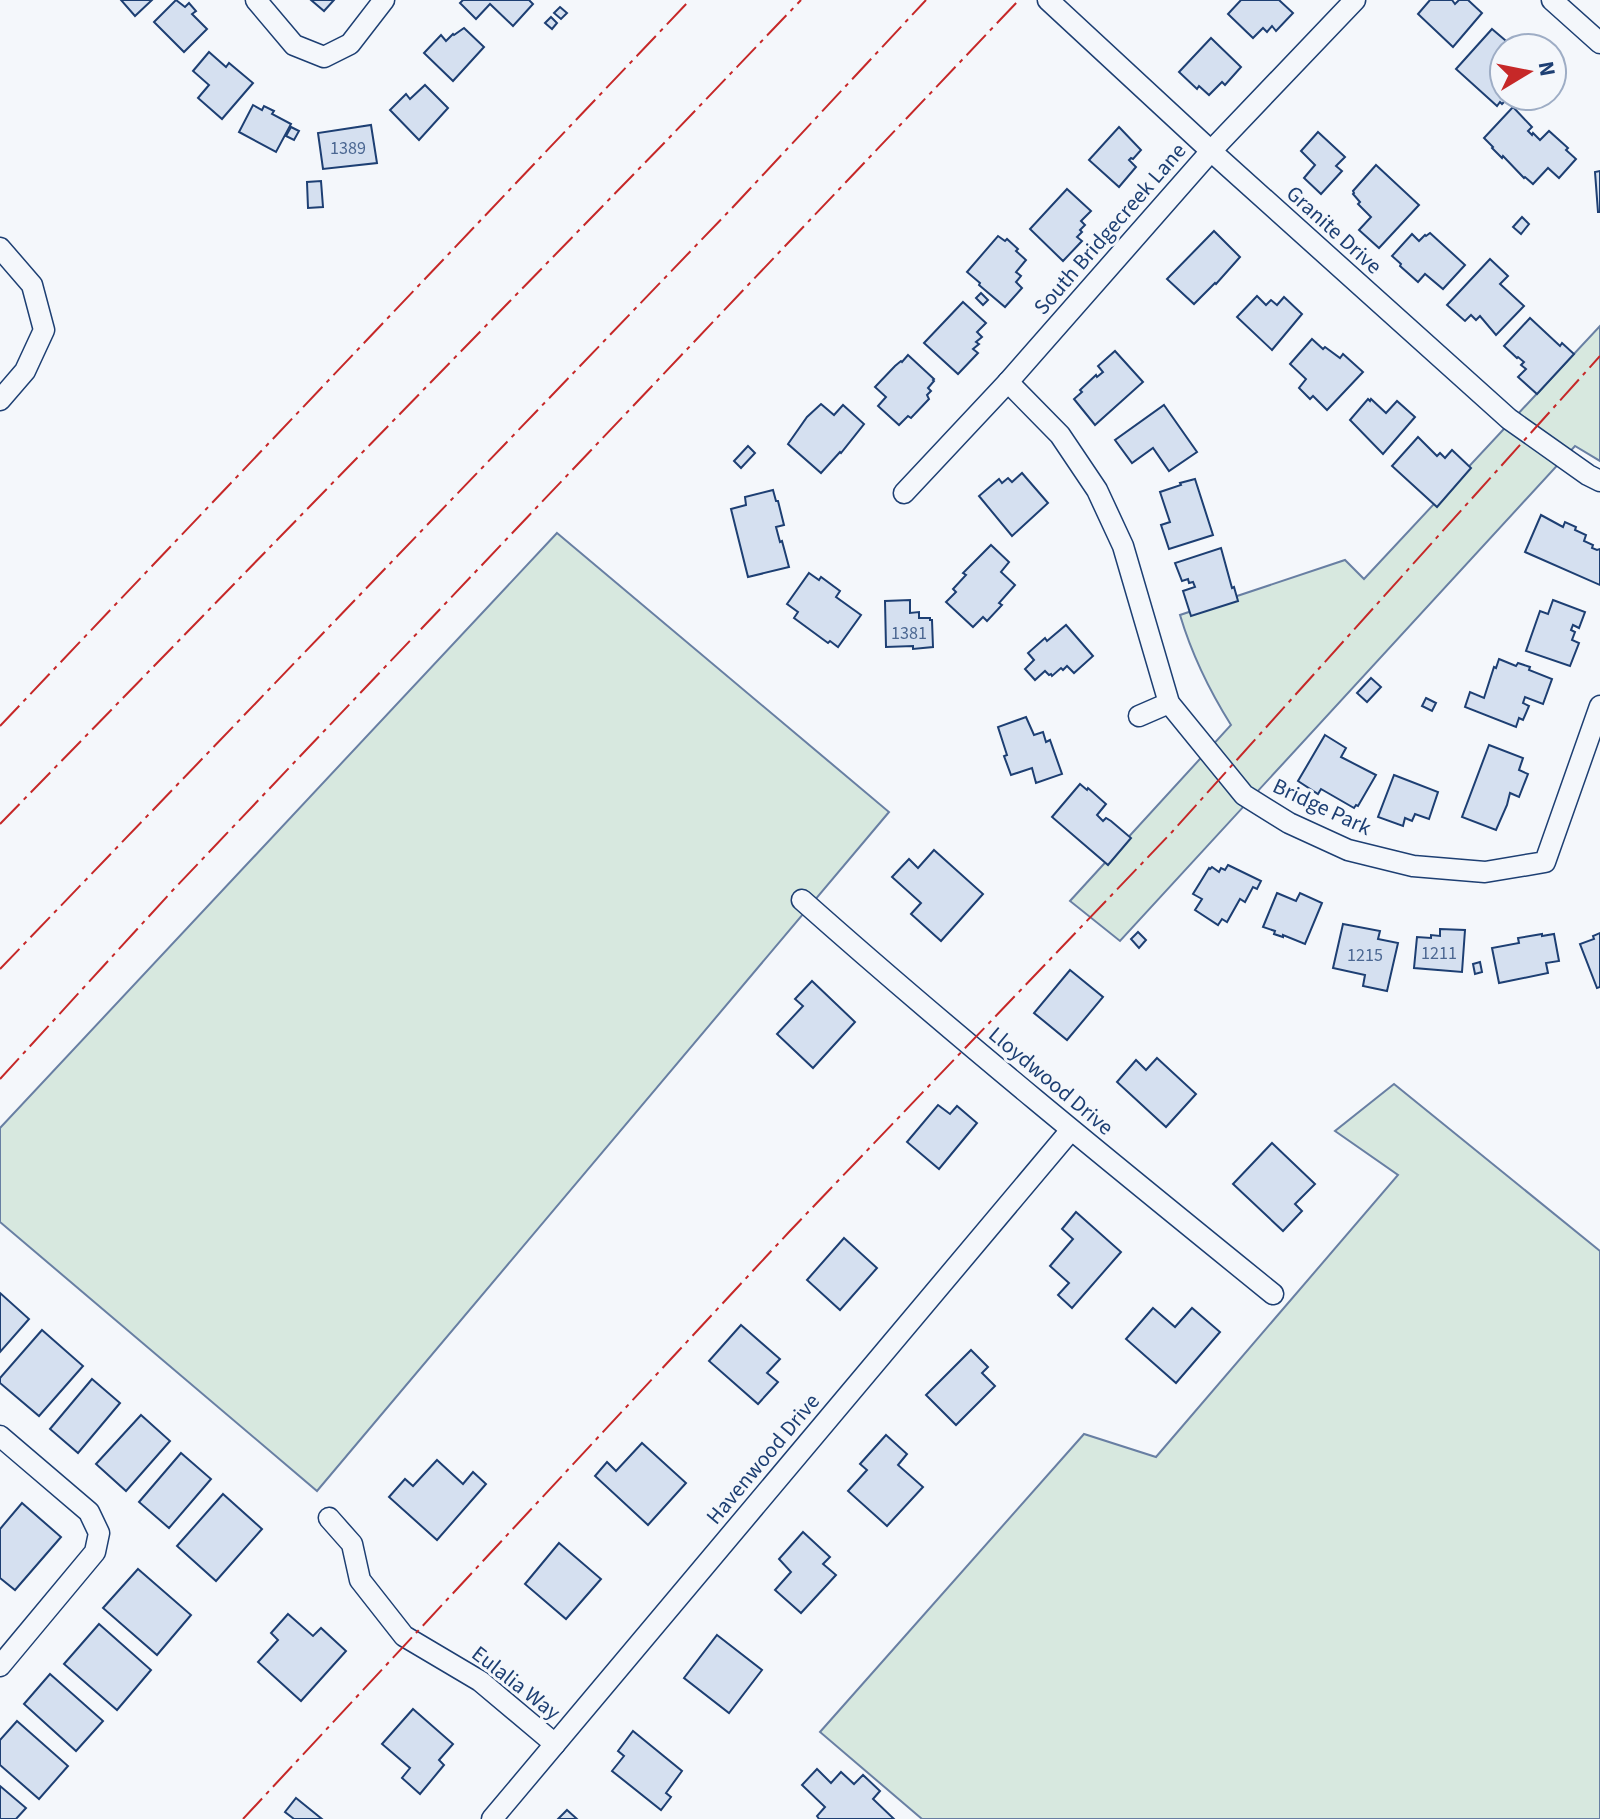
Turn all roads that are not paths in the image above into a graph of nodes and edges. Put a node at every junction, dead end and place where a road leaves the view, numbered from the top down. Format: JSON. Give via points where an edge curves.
{"nodes":[{"id":1,"x":256,"y":0,"type":"edge"},
{"id":2,"x":384,"y":0,"type":"edge"},
{"id":3,"x":1048,"y":0,"type":"edge"},
{"id":4,"x":1355,"y":0,"type":"edge"},
{"id":5,"x":1552,"y":0,"type":"edge"},
{"id":6,"x":1600,"y":43,"type":"edge"},
{"id":7,"x":1211,"y":151,"type":"junction"},
{"id":8,"x":0,"y":248,"type":"edge"},
{"id":9,"x":1008,"y":382,"type":"junction"},
{"id":10,"x":0,"y":400,"type":"edge"},
{"id":11,"x":1600,"y":481,"type":"edge"},
{"id":12,"x":904,"y":493,"type":"dead end"},
{"id":13,"x":1169,"y":703,"type":"junction"},
{"id":14,"x":1600,"y":706,"type":"edge"},
{"id":15,"x":1139,"y":716,"type":"dead end"},
{"id":16,"x":802,"y":900,"type":"dead end"},
{"id":17,"x":1071,"y":1130,"type":"junction"},
{"id":18,"x":1273,"y":1294,"type":"dead end"},
{"id":19,"x":0,"y":1436,"type":"edge"},
{"id":20,"x":329,"y":1518,"type":"dead end"},
{"id":21,"x":0,"y":1666,"type":"edge"},
{"id":22,"x":555,"y":1744,"type":"junction"},
{"id":23,"x":492,"y":1819,"type":"edge"}],
"edges":[{"from":1,"to":2,"type":"street","via":[[294,45],[324,57],[350,44]]},
{"from":3,"to":7,"type":"street","name":"Granite Drive"},
{"from":4,"to":7,"type":"street","name":"South Bridgecreek Lane"},
{"from":5,"to":6,"type":"street"},
{"from":7,"to":9,"type":"street","name":"South Bridgecreek Lane"},
{"from":7,"to":11,"type":"street","name":"Granite Drive","via":[[1509,419]]},
{"from":8,"to":10,"type":"street","via":[[32,285],[44,330],[25,371]]},
{"from":9,"to":12,"type":"street","name":"South Bridgecreek Lane"},
{"from":9,"to":13,"type":"street","name":"Bridge Park","via":[[1060,435],[1097,490],[1123,546]]},
{"from":13,"to":14,"type":"street","name":"Bridge Park","via":[[1244,795],[1289,823],[1348,850],[1413,866],[1485,872],[1545,862]]},
{"from":13,"to":15,"type":"street"},
{"from":16,"to":17,"type":"street","name":"Lloydwood Drive"},
{"from":17,"to":18,"type":"street","name":"Lloydwood Drive"},
{"from":17,"to":22,"type":"street","name":"Havenwood Drive"},
{"from":19,"to":21,"type":"street","via":[[89,1512],[99,1533],[95,1552]]},
{"from":20,"to":22,"type":"street","name":"Eulalia Way","via":[[352,1544],[360,1580],[404,1636],[480,1681]]},
{"from":22,"to":23,"type":"street","name":"Havenwood Drive"}]}
